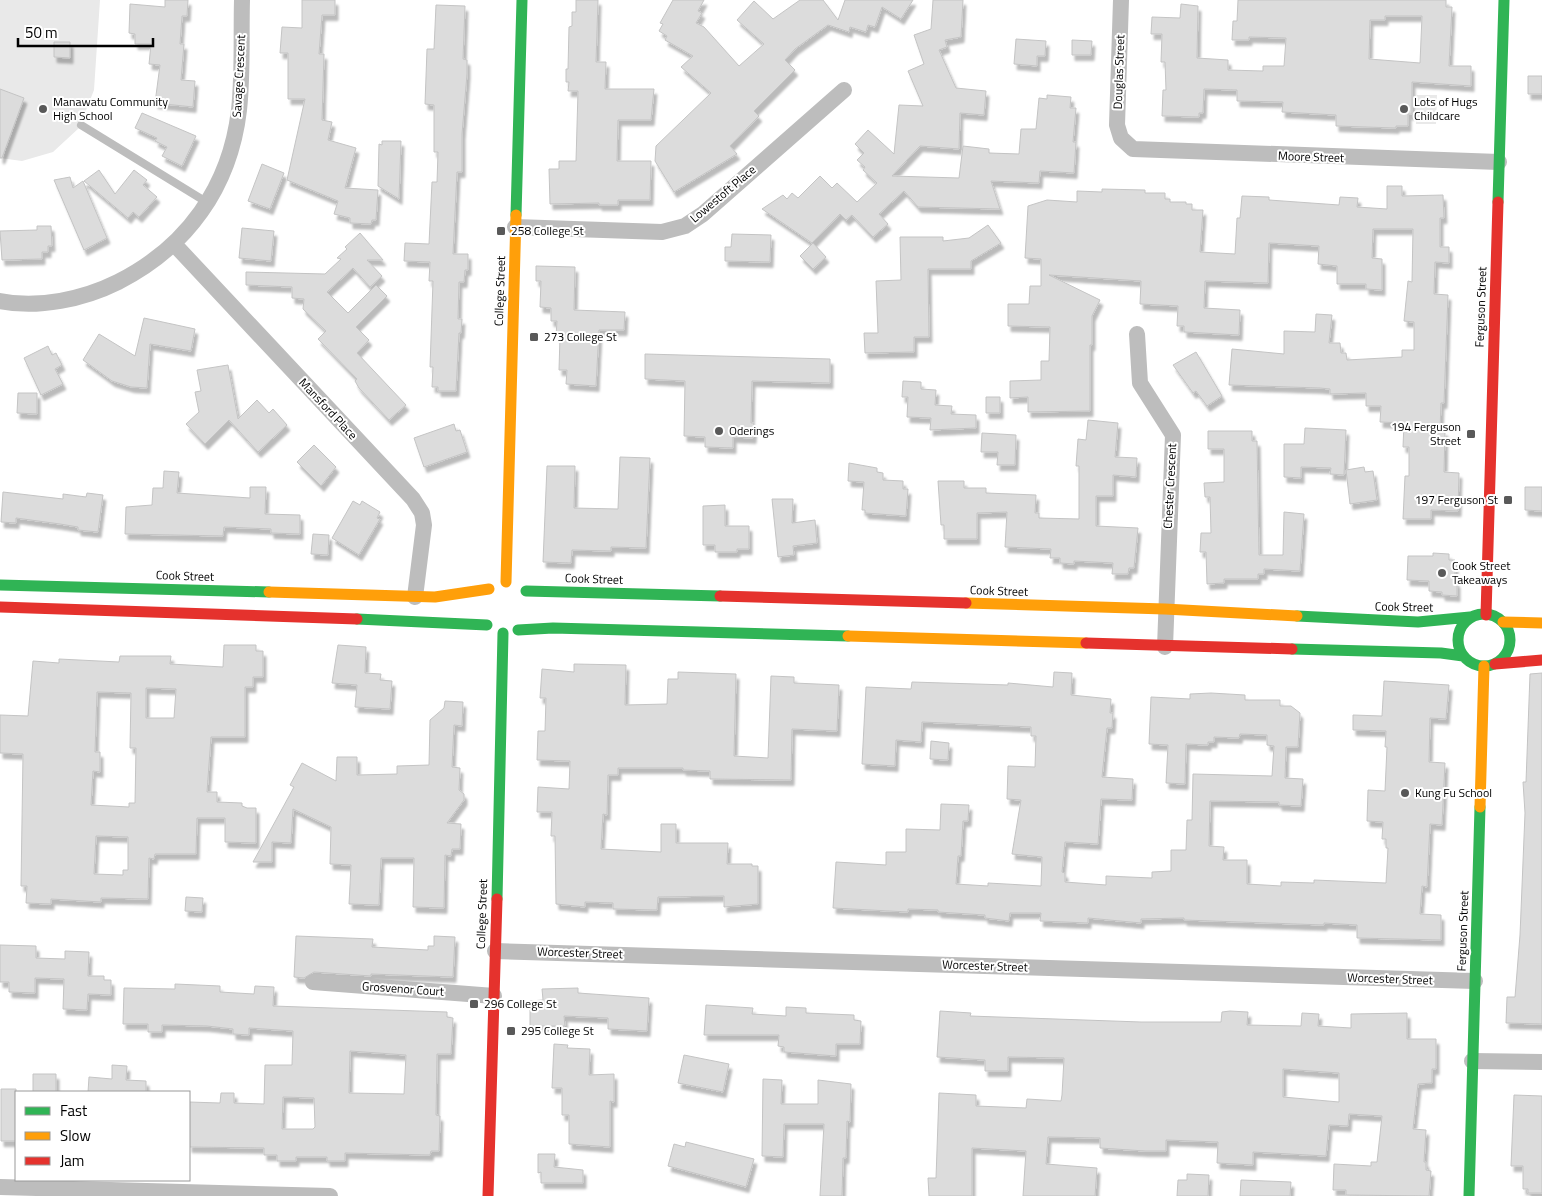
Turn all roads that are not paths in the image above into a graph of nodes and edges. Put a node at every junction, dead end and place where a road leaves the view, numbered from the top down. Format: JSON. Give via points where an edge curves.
{"nodes":[{"id":1,"x":242,"y":0,"type":"edge"},
{"id":2,"x":522,"y":0,"type":"edge"},
{"id":3,"x":1121,"y":0,"type":"edge"},
{"id":4,"x":1504,"y":0,"type":"edge"},
{"id":5,"x":844,"y":90,"type":"dead end"},
{"id":6,"x":81,"y":125,"type":"dead end"},
{"id":7,"x":1125,"y":143,"type":"joint"},
{"id":8,"x":1499,"y":162,"type":"junction"},
{"id":9,"x":208,"y":203,"type":"junction"},
{"id":10,"x":515,"y":227,"type":"junction"},
{"id":11,"x":175,"y":245,"type":"junction"},
{"id":12,"x":0,"y":301,"type":"edge"},
{"id":13,"x":1137,"y":334,"type":"dead end"},
{"id":14,"x":506,"y":582,"type":"junction"},
{"id":15,"x":0,"y":585,"type":"edge"},
{"id":16,"x":14,"y":586,"type":"junction"},
{"id":17,"x":489,"y":589,"type":"junction"},
{"id":18,"x":526,"y":591,"type":"junction"},
{"id":19,"x":390,"y":596,"type":"junction"},
{"id":20,"x":415,"y":597,"type":"junction"},
{"id":21,"x":532,"y":605,"type":"dead end"},
{"id":22,"x":0,"y":607,"type":"edge"},
{"id":23,"x":14,"y":608,"type":"junction"},
{"id":24,"x":1165,"y":609,"type":"junction"},
{"id":25,"x":1486,"y":615,"type":"junction"},
{"id":26,"x":1470,"y":617,"type":"junction"},
{"id":27,"x":388,"y":619,"type":"junction"},
{"id":28,"x":529,"y":619,"type":"dead end"},
{"id":29,"x":1503,"y":622,"type":"junction"},
{"id":30,"x":1542,"y":623,"type":"edge"},
{"id":31,"x":487,"y":625,"type":"junction"},
{"id":32,"x":518,"y":630,"type":"junction"},
{"id":33,"x":503,"y":633,"type":"junction"},
{"id":34,"x":1165,"y":647,"type":"junction"},
{"id":35,"x":1462,"y":656,"type":"junction"},
{"id":36,"x":1542,"y":660,"type":"edge"},
{"id":37,"x":1490,"y":665,"type":"junction"},
{"id":38,"x":495,"y":952,"type":"junction"},
{"id":39,"x":1475,"y":981,"type":"junction"},
{"id":40,"x":313,"y":982,"type":"dead end"},
{"id":41,"x":494,"y":996,"type":"junction"},
{"id":42,"x":1472,"y":1061,"type":"junction"},
{"id":43,"x":1542,"y":1062,"type":"edge"},
{"id":44,"x":0,"y":1187,"type":"edge"},
{"id":45,"x":330,"y":1196,"type":"edge"},
{"id":46,"x":488,"y":1196,"type":"edge"},
{"id":47,"x":1468,"y":1196,"type":"edge"}],
"edges":[{"from":1,"to":9,"type":"street","name":"Savage Crescent","via":[[237,118],[227,160]]},
{"from":2,"to":10,"type":"street","name":"College Street"},
{"from":3,"to":7,"type":"street","name":"Douglas Street","via":[[1117,125]]},
{"from":4,"to":8,"type":"street","name":"Ferguson Street"},
{"from":5,"to":10,"type":"street","name":"Lowestoft Place","via":[[703,214],[685,226],[662,232]]},
{"from":6,"to":9,"type":"lane"},
{"from":7,"to":8,"type":"street","name":"Moore Street","via":[[1133,149],[1145,151]]},
{"from":8,"to":25,"type":"street","name":"Ferguson Street"},
{"from":9,"to":11,"type":"street","name":"Savage Crescent"},
{"from":10,"to":14,"type":"street","name":"College Street"},
{"from":11,"to":12,"type":"street","name":"Savage Crescent","via":[[107,288],[36,304]]},
{"from":11,"to":20,"type":"street","name":"Mansford Place","via":[[413,499],[422,513],[424,525]]},
{"from":13,"to":24,"type":"street","name":"Chester Crescent","via":[[1140,383],[1173,435]]},
{"from":14,"to":17,"type":"street","name":"Cook Street"},
{"from":14,"to":18,"type":"street","via":[[517,584]]},
{"from":15,"to":16,"type":"street","name":"Cook Street"},
{"from":16,"to":19,"type":"street","name":"Cook Street"},
{"from":16,"to":23,"type":"street"},
{"from":17,"to":20,"type":"street","name":"Cook Street"},
{"from":17,"to":31,"type":"street","via":[[481,607]]},
{"from":18,"to":21,"type":"street"},
{"from":18,"to":24,"type":"street","name":"Cook Street"},
{"from":19,"to":20,"type":"street","name":"Cook Street"},
{"from":19,"to":27,"type":"street"},
{"from":22,"to":23,"type":"street"},
{"from":23,"to":27,"type":"street"},
{"from":24,"to":26,"type":"street","name":"Cook Street","via":[[1418,622]]},
{"from":24,"to":34,"type":"street","name":"Chester Crescent"},
{"from":25,"to":26,"type":"street"},
{"from":25,"to":29,"type":"street"},
{"from":26,"to":35,"type":"street","via":[[1460,628],[1458,637]]},
{"from":27,"to":31,"type":"street"},
{"from":28,"to":32,"type":"street"},
{"from":29,"to":30,"type":"street"},
{"from":29,"to":37,"type":"street","via":[[1508,630],[1508,653]]},
{"from":31,"to":33,"type":"street"},
{"from":32,"to":33,"type":"street"},
{"from":32,"to":34,"type":"street","via":[[553,628]]},
{"from":33,"to":38,"type":"street","name":"College Street"},
{"from":34,"to":35,"type":"street"},
{"from":35,"to":37,"type":"street","via":[[1473,664]]},
{"from":36,"to":37,"type":"street"},
{"from":37,"to":39,"type":"street","name":"Ferguson Street"},
{"from":38,"to":39,"type":"street","name":"Worcester Street"},
{"from":38,"to":41,"type":"street","name":"College Street"},
{"from":39,"to":42,"type":"street","name":"Ferguson Street"},
{"from":40,"to":41,"type":"street","name":"Grosvenor Court"},
{"from":41,"to":46,"type":"street","name":"College Street"},
{"from":42,"to":43,"type":"street"},
{"from":42,"to":47,"type":"street","name":"Ferguson Street"},
{"from":44,"to":45,"type":"street"}]}
